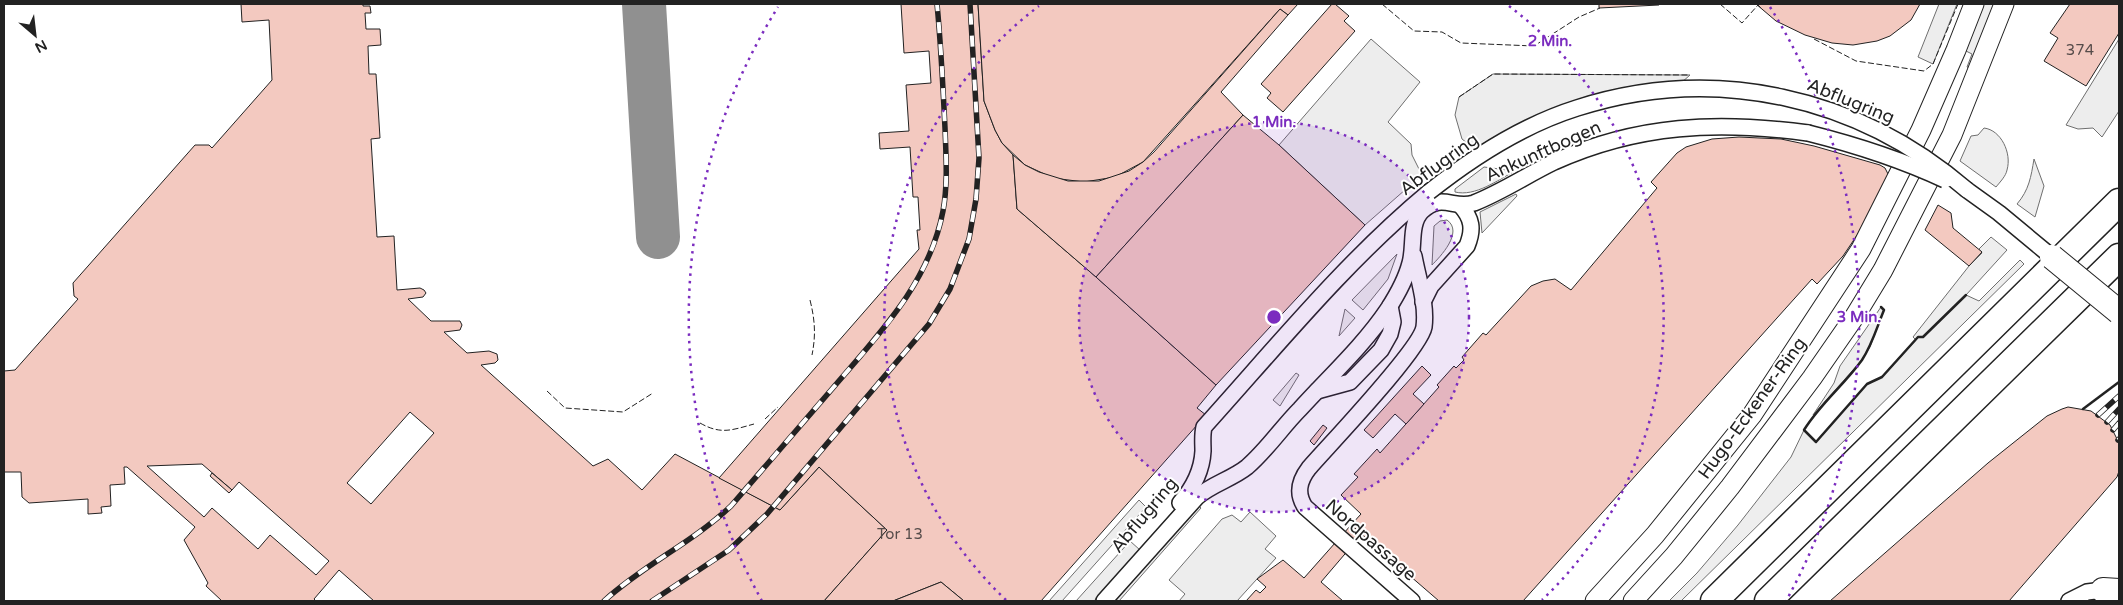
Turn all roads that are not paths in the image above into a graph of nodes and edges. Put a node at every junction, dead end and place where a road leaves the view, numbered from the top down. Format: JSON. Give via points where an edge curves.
{"nodes":[{"id":1,"x":1974,"y":4,"type":"edge"},
{"id":2,"x":2004,"y":4,"type":"edge"},
{"id":3,"x":1967,"y":190,"type":"junction"},
{"id":4,"x":2119,"y":202,"type":"edge"},
{"id":5,"x":1460,"y":205,"type":"junction"},
{"id":6,"x":1412,"y":249,"type":"junction"},
{"id":7,"x":2052,"y":257,"type":"joint"},
{"id":8,"x":2119,"y":257,"type":"edge"},
{"id":9,"x":1423,"y":302,"type":"junction"},
{"id":10,"x":2119,"y":312,"type":"edge"},
{"id":11,"x":2111,"y":590,"type":"edge"},
{"id":12,"x":1094,"y":601,"type":"edge"},
{"id":13,"x":1104,"y":601,"type":"edge"},
{"id":14,"x":1412,"y":601,"type":"edge"},
{"id":15,"x":1595,"y":601,"type":"edge"},
{"id":16,"x":1633,"y":601,"type":"edge"},
{"id":17,"x":1714,"y":601,"type":"edge"},
{"id":18,"x":1768,"y":601,"type":"edge"},
{"id":19,"x":2069,"y":601,"type":"edge"}],
"edges":[{"from":1,"to":15,"type":"street","name":"Hugo-Eckener-Ring","via":[[1921,130],[1861,249],[1752,415],[1655,535]]},
{"from":2,"to":16,"type":"street","name":"Hugo-Eckener-Ring","via":[[1966,103],[1883,270],[1855,316],[1730,487]]},
{"from":3,"to":5,"type":"street","name":"Ankunftbogen","bridge":true,"via":[[1874,150],[1808,133],[1720,126],[1637,134],[1581,151],[1474,202]]},
{"from":3,"to":7,"type":"street","name":"Ankunftbogen"},
{"from":3,"to":12,"type":"street","name":"Abflugring","bridge":true,"via":[[1942,168],[1865,124],[1798,99],[1760,92],[1701,88],[1652,92],[1586,105],[1546,119],[1480,154],[1451,175],[1395,221],[1335,279],[1204,427],[1202,456],[1192,489]]},
{"from":4,"to":17,"type":"highway"},
{"from":5,"to":6,"type":"street","name":"Ankunftbogen","via":[[1441,201],[1420,213],[1413,229]]},
{"from":5,"to":9,"type":"street","via":[[1470,218],[1472,232],[1467,246],[1431,286]]},
{"from":6,"to":9,"type":"street"},
{"from":6,"to":13,"type":"street","name":"Ankunftbogen","via":[[1406,276],[1367,338],[1248,466],[1197,497]]},
{"from":7,"to":10,"type":"highway","bridge":true},
{"from":8,"to":18,"type":"highway"},
{"from":9,"to":14,"type":"street","name":"Nordpassage","via":[[1424,327],[1417,344],[1303,476],[1300,493],[1305,507]]},
{"from":11,"to":19,"type":"street","via":[[2087,592]]}]}
